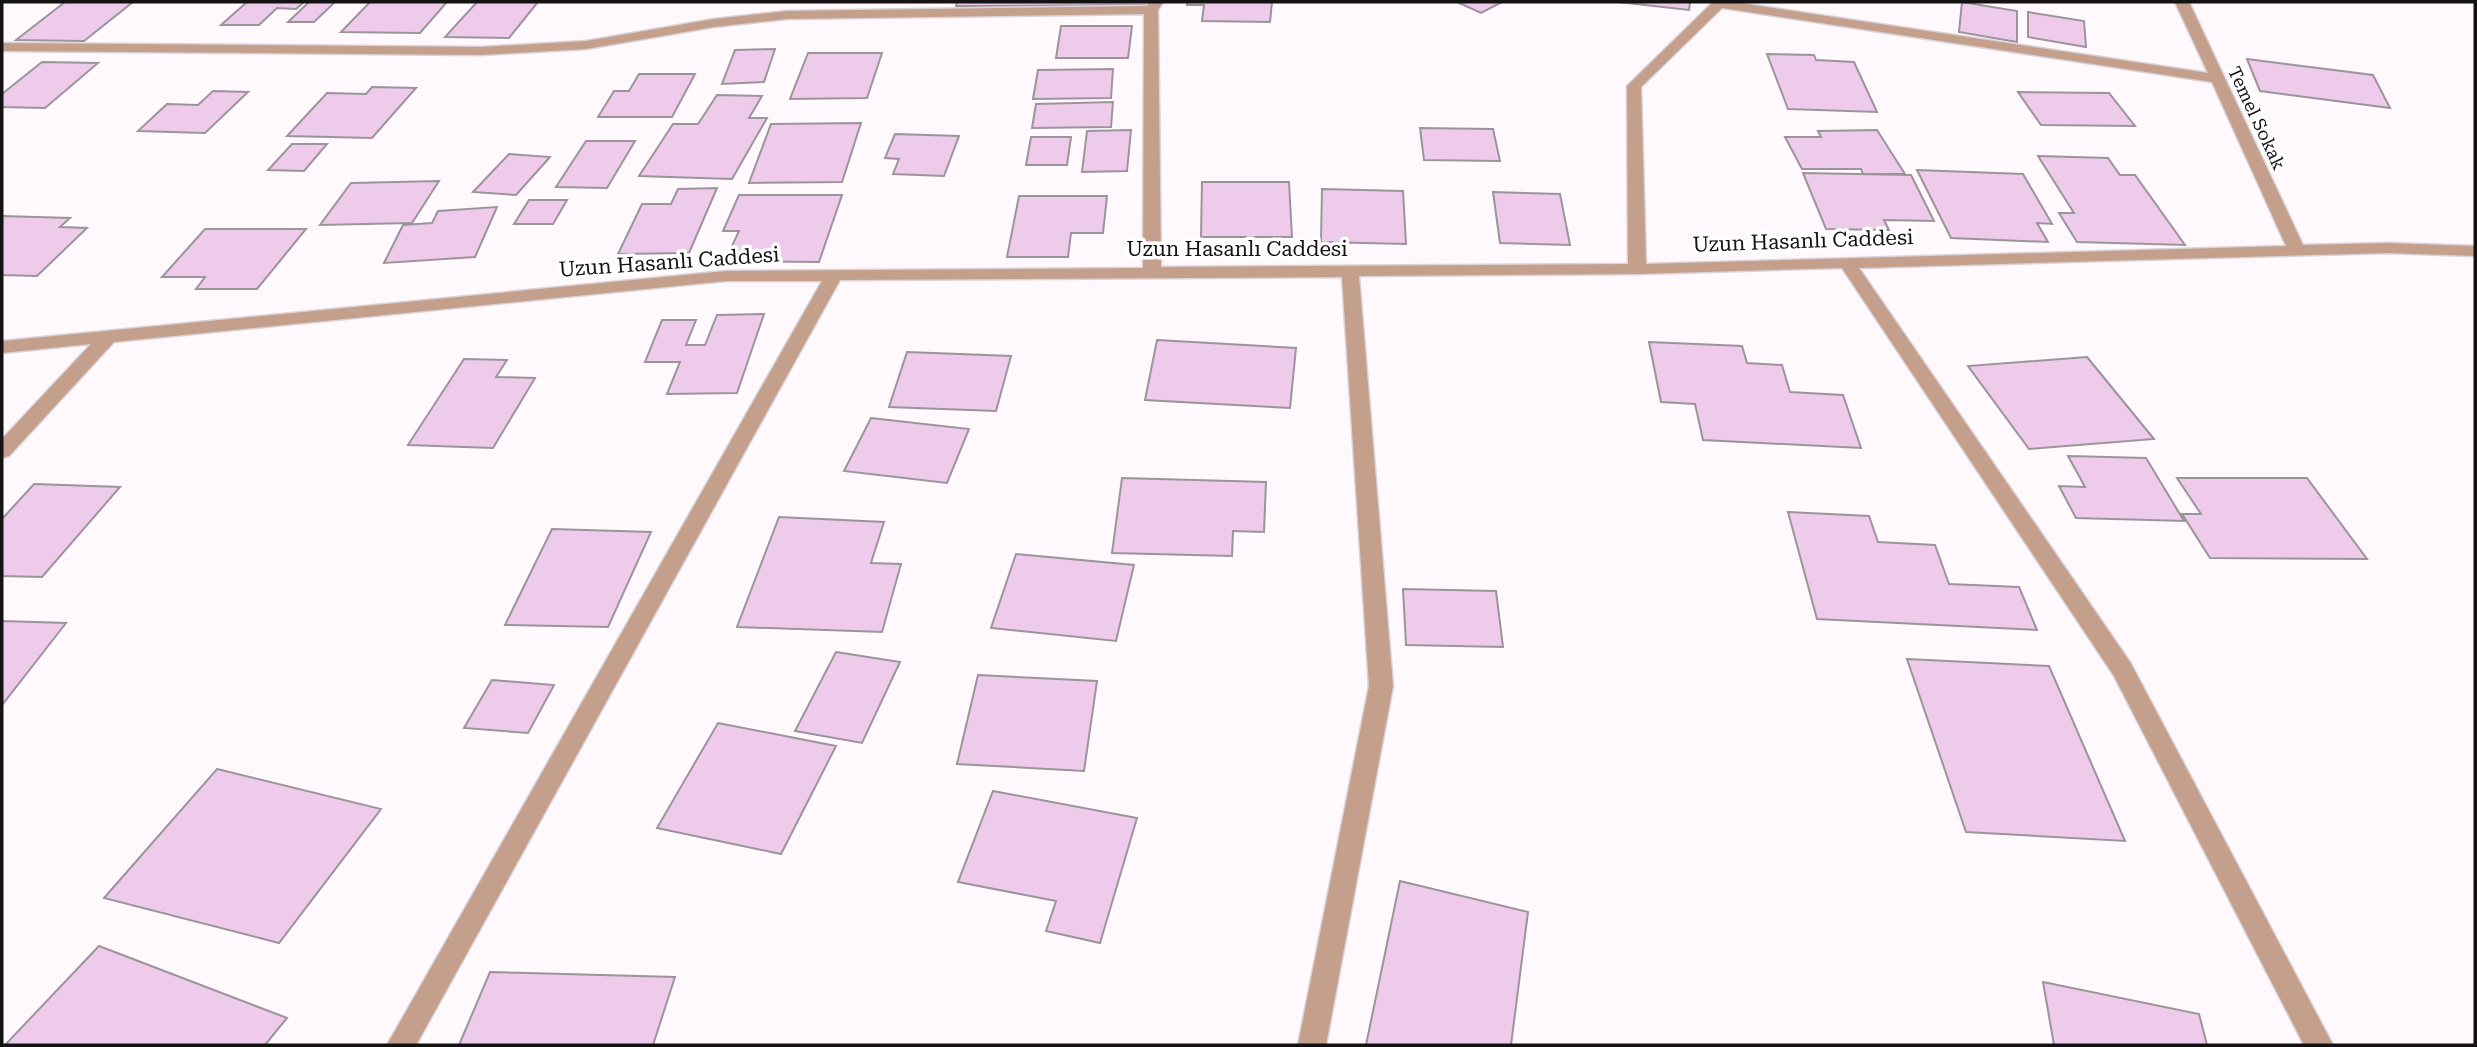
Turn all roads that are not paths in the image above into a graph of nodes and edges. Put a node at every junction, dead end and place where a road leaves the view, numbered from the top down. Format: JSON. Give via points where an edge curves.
{"nodes":[{"id":1,"x":2182,"y":2,"type":"edge"},
{"id":2,"x":1721,"y":3,"type":"edge"},
{"id":3,"x":1154,"y":6,"type":"edge"},
{"id":4,"x":2,"y":47,"type":"edge"},
{"id":5,"x":2218,"y":79,"type":"junction"},
{"id":6,"x":2297,"y":251,"type":"junction"},
{"id":7,"x":2475,"y":251,"type":"edge"},
{"id":8,"x":1847,"y":263,"type":"junction"},
{"id":9,"x":1637,"y":269,"type":"junction"},
{"id":10,"x":1350,"y":271,"type":"junction"},
{"id":11,"x":1152,"y":273,"type":"junction"},
{"id":12,"x":834,"y":275,"type":"junction"},
{"id":13,"x":108,"y":337,"type":"junction"},
{"id":14,"x":2,"y":347,"type":"edge"},
{"id":15,"x":2,"y":451,"type":"edge"},
{"id":16,"x":401,"y":1045,"type":"edge"},
{"id":17,"x":1312,"y":1045,"type":"edge"},
{"id":18,"x":2319,"y":1045,"type":"edge"}],
"edges":[{"from":1,"to":5,"type":"street","name":"Temel Sokak"},
{"from":2,"to":5,"type":"street"},
{"from":2,"to":9,"type":"street","via":[[1634,86]]},
{"from":3,"to":4,"type":"street","via":[[787,15],[586,45],[481,51]]},
{"from":3,"to":11,"type":"street"},
{"from":5,"to":6,"type":"street","name":"Temel Sokak"},
{"from":6,"to":7,"type":"street","name":"Uzun Hasanlı Caddesi"},
{"from":6,"to":8,"type":"street","name":"Uzun Hasanlı Caddesi"},
{"from":8,"to":9,"type":"street","name":"Uzun Hasanlı Caddesi"},
{"from":8,"to":18,"type":"street","via":[[2122,669]]},
{"from":9,"to":10,"type":"street","name":"Uzun Hasanlı Caddesi"},
{"from":10,"to":11,"type":"street","name":"Uzun Hasanlı Caddesi"},
{"from":10,"to":17,"type":"street","via":[[1381,686]]},
{"from":11,"to":12,"type":"street","name":"Uzun Hasanlı Caddesi"},
{"from":12,"to":13,"type":"street","name":"Uzun Hasanlı Caddesi","via":[[726,276]]},
{"from":12,"to":16,"type":"street"},
{"from":13,"to":14,"type":"street","name":"Uzun Hasanlı Caddesi"},
{"from":13,"to":15,"type":"street"}]}
